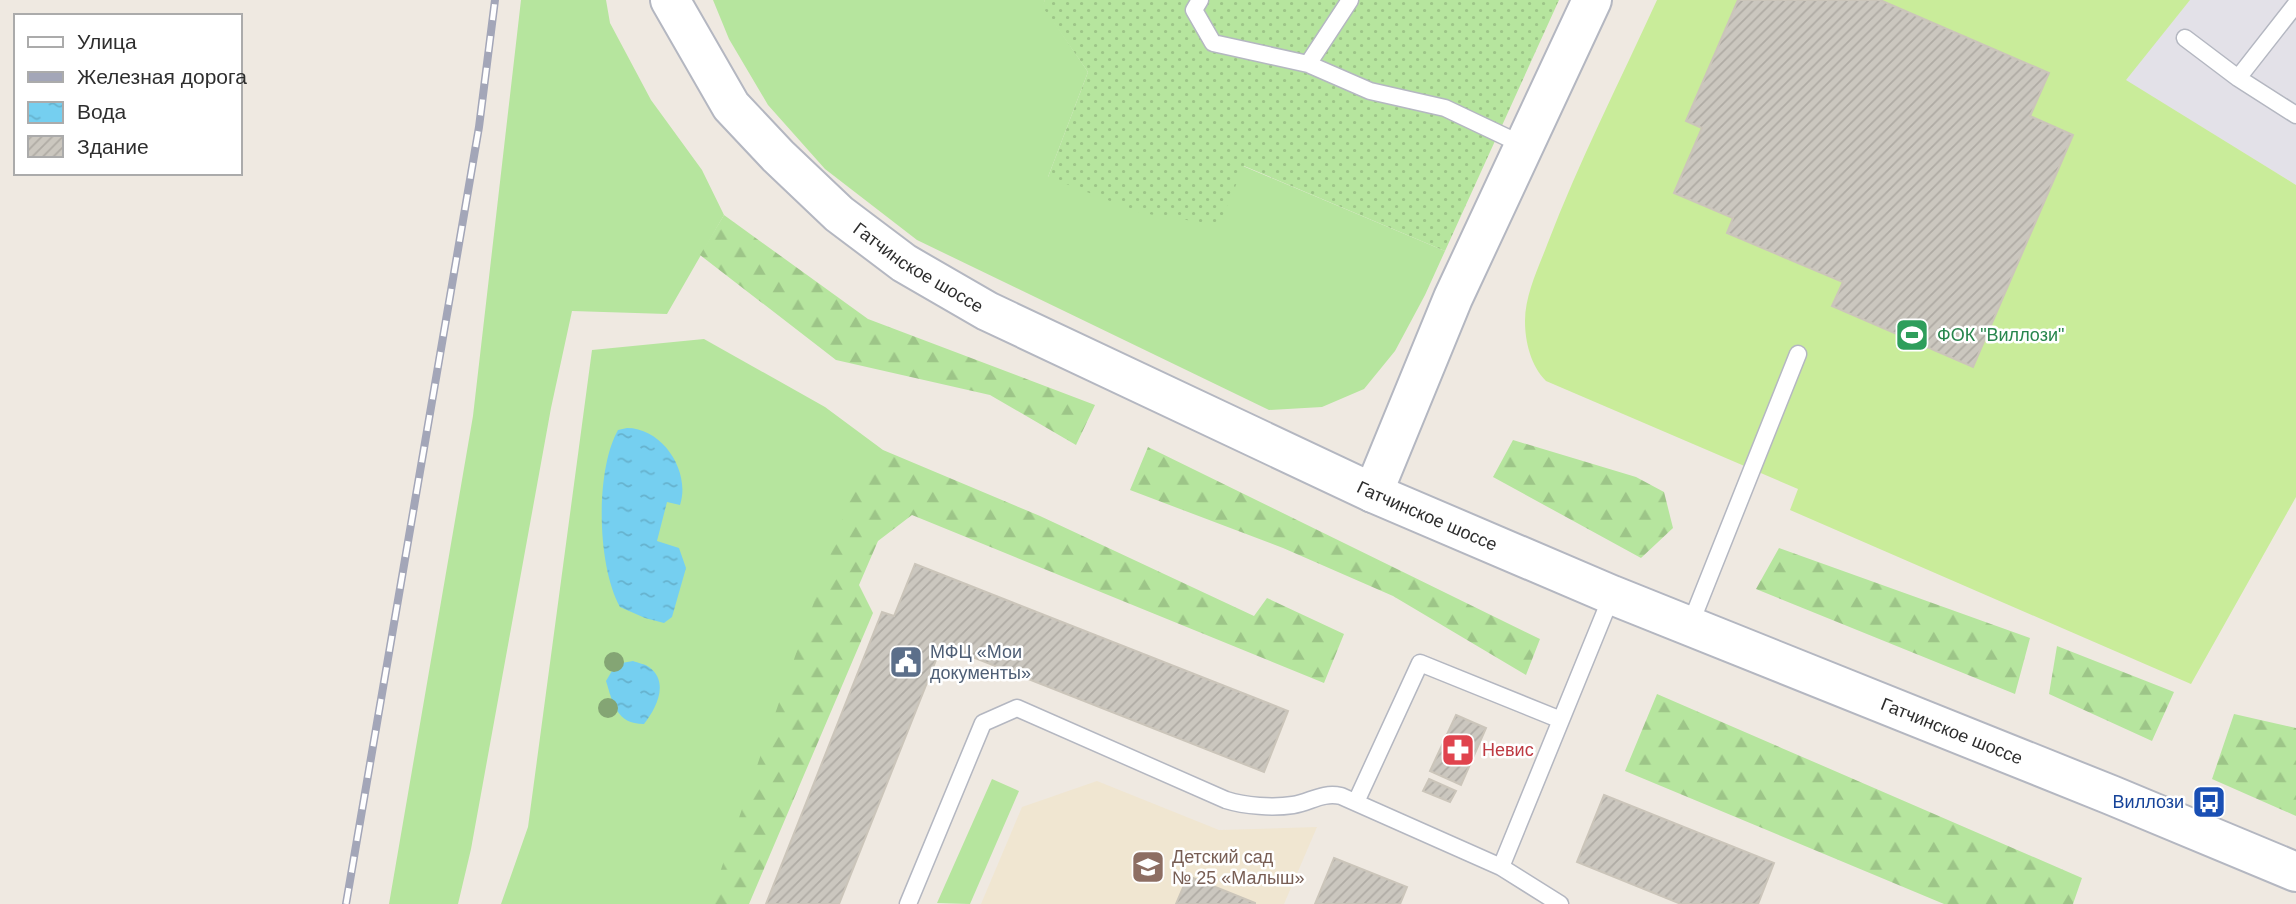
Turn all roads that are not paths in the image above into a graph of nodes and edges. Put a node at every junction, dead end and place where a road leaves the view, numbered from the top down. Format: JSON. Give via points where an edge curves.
{"nodes":[{"id":1,"x":670,"y":0,"type":"edge"},
{"id":2,"x":1200,"y":0,"type":"edge"},
{"id":3,"x":1350,"y":0,"type":"edge"},
{"id":4,"x":1592,"y":0,"type":"edge"},
{"id":5,"x":2296,"y":4,"type":"edge"},
{"id":6,"x":2185,"y":38,"type":"dead end"},
{"id":7,"x":1308,"y":64,"type":"junction"},
{"id":8,"x":2238,"y":78,"type":"junction"},
{"id":9,"x":2296,"y":115,"type":"edge"},
{"id":10,"x":1525,"y":146,"type":"junction"},
{"id":11,"x":1798,"y":354,"type":"dead end"},
{"id":12,"x":1373,"y":493,"type":"junction"},
{"id":13,"x":1612,"y":595,"type":"junction"},
{"id":14,"x":1690,"y":625,"type":"junction"},
{"id":15,"x":1561,"y":720,"type":"junction"},
{"id":16,"x":1356,"y":802,"type":"junction"},
{"id":17,"x":1501,"y":867,"type":"junction"},
{"id":18,"x":2296,"y":872,"type":"edge"},
{"id":19,"x":908,"y":904,"type":"edge"},
{"id":20,"x":1560,"y":904,"type":"edge"}],
"edges":[{"from":1,"to":12,"type":"main road","name":"Гатчинское шоссе","via":[[731,106],[839,214],[904,263],[987,311]]},
{"from":2,"to":7,"type":"lane","via":[[1194,10],[1213,43]]},
{"from":3,"to":7,"type":"lane"},
{"from":4,"to":10,"type":"main road"},
{"from":5,"to":8,"type":"lane"},
{"from":6,"to":8,"type":"lane"},
{"from":7,"to":10,"type":"lane","via":[[1370,91],[1445,108]]},
{"from":8,"to":9,"type":"lane"},
{"from":10,"to":12,"type":"main road","via":[[1453,299]]},
{"from":11,"to":14,"type":"lane"},
{"from":12,"to":13,"type":"main road","name":"Гатчинское шоссе"},
{"from":13,"to":14,"type":"main road","name":"Гатчинское шоссе"},
{"from":13,"to":15,"type":"lane"},
{"from":14,"to":18,"type":"main road","name":"Гатчинское шоссе"},
{"from":15,"to":16,"type":"lane","via":[[1420,663]]},
{"from":15,"to":17,"type":"lane"},
{"from":16,"to":17,"type":"lane"},
{"from":16,"to":19,"type":"lane","via":[[1330,794],[1293,805],[1236,803],[1017,708],[983,723]]},
{"from":17,"to":20,"type":"lane"}]}
